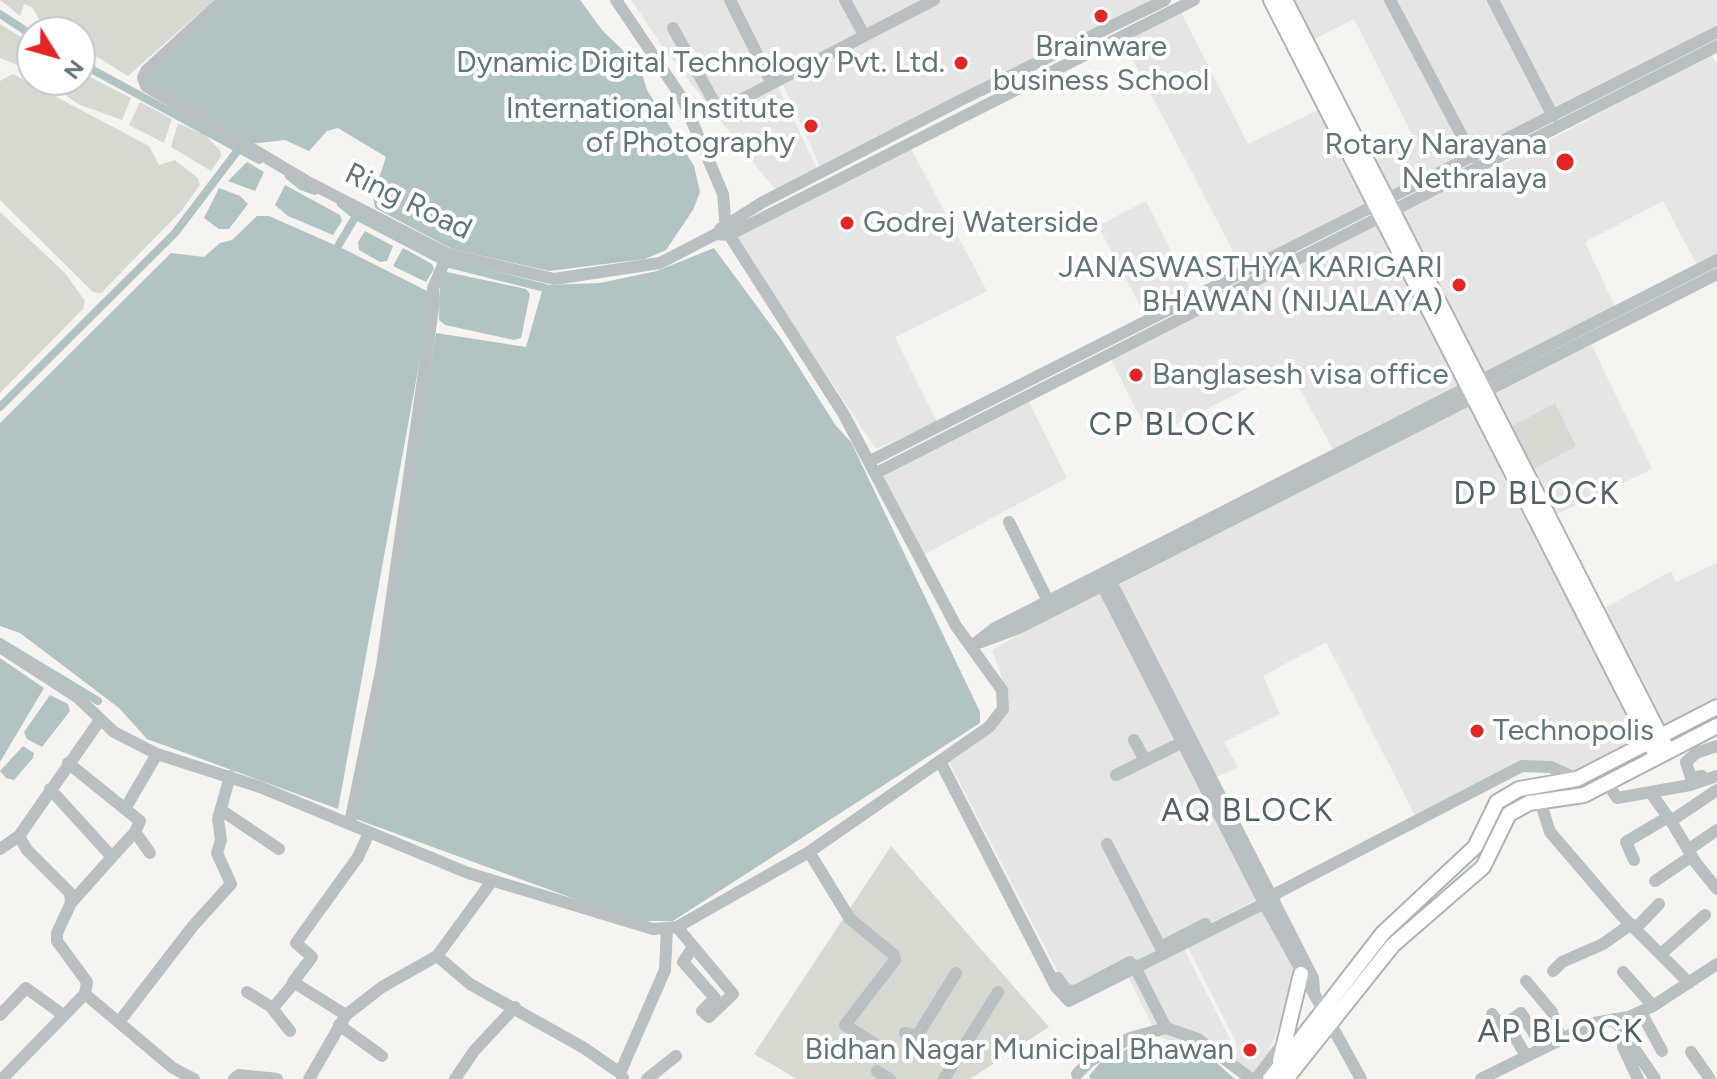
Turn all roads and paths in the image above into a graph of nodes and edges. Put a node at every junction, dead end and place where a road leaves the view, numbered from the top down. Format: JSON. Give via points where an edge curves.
{"nodes":[{"id":1,"x":223,"y":0,"type":"edge"},
{"id":2,"x":616,"y":0,"type":"edge"},
{"id":3,"x":730,"y":0,"type":"edge"},
{"id":4,"x":845,"y":0,"type":"edge"},
{"id":5,"x":934,"y":0,"type":"edge"},
{"id":6,"x":1165,"y":0,"type":"edge"},
{"id":7,"x":1194,"y":0,"type":"edge"},
{"id":8,"x":1271,"y":0,"type":"edge"},
{"id":9,"x":1285,"y":0,"type":"edge"},
{"id":10,"x":1390,"y":0,"type":"edge"},
{"id":11,"x":1493,"y":0,"type":"edge"},
{"id":12,"x":673,"y":28,"type":"dead end"},
{"id":13,"x":1717,"y":32,"type":"edge"},
{"id":14,"x":864,"y":35,"type":"junction"},
{"id":15,"x":1717,"y":46,"type":"edge"},
{"id":16,"x":1319,"y":81,"type":"junction"},
{"id":17,"x":771,"y":82,"type":"junction"},
{"id":18,"x":944,"y":109,"type":"junction"},
{"id":19,"x":1578,"y":110,"type":"junction"},
{"id":20,"x":1553,"y":116,"type":"junction"},
{"id":21,"x":950,"y":122,"type":"junction"},
{"id":22,"x":1473,"y":157,"type":"junction"},
{"id":23,"x":1384,"y":210,"type":"junction"},
{"id":24,"x":723,"y":231,"type":"junction"},
{"id":25,"x":445,"y":260,"type":"junction"},
{"id":26,"x":1717,"y":260,"type":"edge"},
{"id":27,"x":1717,"y":274,"type":"edge"},
{"id":28,"x":1476,"y":389,"type":"junction"},
{"id":29,"x":873,"y":467,"type":"junction"},
{"id":30,"x":1009,"y":522,"type":"dead end"},
{"id":31,"x":1103,"y":577,"type":"junction"},
{"id":32,"x":1048,"y":601,"type":"junction"},
{"id":33,"x":0,"y":647,"type":"edge"},
{"id":34,"x":975,"y":650,"type":"junction"},
{"id":35,"x":1717,"y":707,"type":"edge"},
{"id":36,"x":100,"y":720,"type":"junction"},
{"id":37,"x":1717,"y":726,"type":"edge"},
{"id":38,"x":1655,"y":739,"type":"junction"},
{"id":39,"x":1134,"y":740,"type":"dead end"},
{"id":40,"x":1181,"y":743,"type":"junction"},
{"id":41,"x":1717,"y":746,"type":"edge"},
{"id":42,"x":157,"y":754,"type":"junction"},
{"id":43,"x":1662,"y":754,"type":"junction"},
{"id":44,"x":944,"y":760,"type":"junction"},
{"id":45,"x":1145,"y":760,"type":"junction"},
{"id":46,"x":68,"y":763,"type":"junction"},
{"id":47,"x":1198,"y":764,"type":"junction"},
{"id":48,"x":1717,"y":769,"type":"edge"},
{"id":49,"x":1116,"y":775,"type":"dead end"},
{"id":50,"x":230,"y":776,"type":"junction"},
{"id":51,"x":1717,"y":776,"type":"edge"},
{"id":52,"x":1577,"y":779,"type":"junction"},
{"id":53,"x":1607,"y":783,"type":"junction"},
{"id":54,"x":50,"y":789,"type":"junction"},
{"id":55,"x":1717,"y":790,"type":"edge"},
{"id":56,"x":1650,"y":792,"type":"junction"},
{"id":57,"x":1540,"y":801,"type":"junction"},
{"id":58,"x":125,"y":809,"type":"junction"},
{"id":59,"x":221,"y":810,"type":"junction"},
{"id":60,"x":1670,"y":819,"type":"junction"},
{"id":61,"x":350,"y":823,"type":"junction"},
{"id":62,"x":1717,"y":830,"type":"edge"},
{"id":63,"x":135,"y":832,"type":"junction"},
{"id":64,"x":369,"y":833,"type":"junction"},
{"id":65,"x":19,"y":836,"type":"junction"},
{"id":66,"x":1107,"y":844,"type":"dead end"},
{"id":67,"x":0,"y":849,"type":"edge"},
{"id":68,"x":279,"y":849,"type":"dead end"},
{"id":69,"x":809,"y":852,"type":"junction"},
{"id":70,"x":150,"y":853,"type":"dead end"},
{"id":71,"x":1690,"y":853,"type":"junction"},
{"id":72,"x":112,"y":857,"type":"junction"},
{"id":73,"x":1634,"y":860,"type":"dead end"},
{"id":74,"x":492,"y":881,"type":"junction"},
{"id":75,"x":1655,"y":881,"type":"dead end"},
{"id":76,"x":1717,"y":889,"type":"edge"},
{"id":77,"x":1269,"y":897,"type":"junction"},
{"id":78,"x":71,"y":903,"type":"junction"},
{"id":79,"x":1659,"y":904,"type":"dead end"},
{"id":80,"x":1705,"y":915,"type":"dead end"},
{"id":81,"x":1634,"y":926,"type":"junction"},
{"id":82,"x":672,"y":927,"type":"junction"},
{"id":83,"x":693,"y":947,"type":"junction"},
{"id":84,"x":1163,"y":950,"type":"junction"},
{"id":85,"x":1662,"y":953,"type":"junction"},
{"id":86,"x":437,"y":956,"type":"junction"},
{"id":87,"x":1134,"y":965,"type":"junction"},
{"id":88,"x":1553,"y":971,"type":"dead end"},
{"id":89,"x":1715,"y":971,"type":"edge"},
{"id":90,"x":1623,"y":972,"type":"dead end"},
{"id":91,"x":956,"y":973,"type":"dead end"},
{"id":92,"x":1301,"y":974,"type":"junction"},
{"id":93,"x":1526,"y":981,"type":"dead end"},
{"id":94,"x":294,"y":983,"type":"junction"},
{"id":95,"x":1689,"y":983,"type":"junction"},
{"id":96,"x":1314,"y":990,"type":"junction"},
{"id":97,"x":247,"y":992,"type":"dead end"},
{"id":98,"x":998,"y":992,"type":"dead end"},
{"id":99,"x":85,"y":994,"type":"junction"},
{"id":100,"x":271,"y":1007,"type":"junction"},
{"id":101,"x":515,"y":1007,"type":"junction"},
{"id":102,"x":1324,"y":1008,"type":"junction"},
{"id":103,"x":1647,"y":1009,"type":"junction"},
{"id":104,"x":62,"y":1014,"type":"junction"},
{"id":105,"x":1492,"y":1014,"type":"dead end"},
{"id":106,"x":0,"y":1015,"type":"edge"},
{"id":107,"x":1614,"y":1019,"type":"junction"},
{"id":108,"x":342,"y":1020,"type":"junction"},
{"id":109,"x":119,"y":1022,"type":"junction"},
{"id":110,"x":1332,"y":1022,"type":"junction"},
{"id":111,"x":1166,"y":1028,"type":"junction"},
{"id":112,"x":290,"y":1031,"type":"dead end"},
{"id":113,"x":1623,"y":1033,"type":"junction"},
{"id":114,"x":1287,"y":1038,"type":"junction"},
{"id":115,"x":1560,"y":1038,"type":"junction"},
{"id":116,"x":1542,"y":1046,"type":"junction"},
{"id":117,"x":881,"y":1048,"type":"dead end"},
{"id":118,"x":1662,"y":1051,"type":"dead end"},
{"id":119,"x":1691,"y":1052,"type":"dead end"},
{"id":120,"x":382,"y":1056,"type":"dead end"},
{"id":121,"x":676,"y":1056,"type":"dead end"},
{"id":122,"x":1524,"y":1057,"type":"junction"},
{"id":123,"x":1510,"y":1067,"type":"junction"},
{"id":124,"x":949,"y":1070,"type":"edge"},
{"id":125,"x":877,"y":1071,"type":"dead end"},
{"id":126,"x":622,"y":1076,"type":"edge"},
{"id":127,"x":1278,"y":1076,"type":"edge"},
{"id":128,"x":1080,"y":1077,"type":"edge"},
{"id":129,"x":2,"y":1079,"type":"edge"},
{"id":130,"x":194,"y":1079,"type":"edge"},
{"id":131,"x":234,"y":1079,"type":"edge"},
{"id":132,"x":277,"y":1079,"type":"edge"},
{"id":133,"x":309,"y":1079,"type":"edge"},
{"id":134,"x":455,"y":1079,"type":"edge"},
{"id":135,"x":647,"y":1079,"type":"edge"},
{"id":136,"x":890,"y":1079,"type":"edge"},
{"id":137,"x":963,"y":1079,"type":"edge"},
{"id":138,"x":1064,"y":1079,"type":"edge"},
{"id":139,"x":1254,"y":1079,"type":"edge"},
{"id":140,"x":1361,"y":1079,"type":"edge"},
{"id":141,"x":1481,"y":1079,"type":"edge"},
{"id":142,"x":1516,"y":1079,"type":"edge"},
{"id":143,"x":1638,"y":1079,"type":"edge"},
{"id":144,"x":1655,"y":1079,"type":"edge"},
{"id":145,"x":1710,"y":1079,"type":"edge"}],
"edges":[{"from":1,"to":25,"type":"street","name":"Ring Road","via":[[144,74],[146,86]]},
{"from":2,"to":24,"type":"street","via":[[682,98],[723,194]]},
{"from":3,"to":17,"type":"street"},
{"from":4,"to":14,"type":"street"},
{"from":5,"to":14,"type":"street"},
{"from":6,"to":18,"type":"street"},
{"from":7,"to":21,"type":"street"},
{"from":8,"to":16,"type":"main road"},
{"from":9,"to":16,"type":"main road"},
{"from":10,"to":22,"type":"street"},
{"from":11,"to":20,"type":"street"},
{"from":12,"to":17,"type":"street","via":[[719,111]]},
{"from":13,"to":19,"type":"street"},
{"from":14,"to":17,"type":"street"},
{"from":15,"to":19,"type":"street"},
{"from":16,"to":23,"type":"main road"},
{"from":18,"to":21,"type":"street"},
{"from":18,"to":24,"type":"street"},
{"from":19,"to":20,"type":"street"},
{"from":19,"to":23,"type":"street"},
{"from":20,"to":22,"type":"street"},
{"from":21,"to":24,"type":"street"},
{"from":22,"to":23,"type":"street"},
{"from":23,"to":28,"type":"main road"},
{"from":23,"to":29,"type":"street"},
{"from":24,"to":25,"type":"street","name":"Ring Road","via":[[660,263],[554,279]]},
{"from":24,"to":29,"type":"street"},
{"from":25,"to":61,"type":"street","via":[[433,288],[380,678]]},
{"from":26,"to":28,"type":"street"},
{"from":27,"to":28,"type":"street"},
{"from":28,"to":31,"type":"street"},
{"from":28,"to":38,"type":"main road"},
{"from":29,"to":34,"type":"street","via":[[956,626]]},
{"from":30,"to":32,"type":"street"},
{"from":31,"to":32,"type":"street"},
{"from":31,"to":34,"type":"street"},
{"from":31,"to":40,"type":"street"},
{"from":31,"to":47,"type":"street"},
{"from":32,"to":34,"type":"street","via":[[995,628]]},
{"from":33,"to":36,"type":"street","via":[[77,697]]},
{"from":34,"to":44,"type":"street","via":[[1002,690],[1003,709]]},
{"from":35,"to":38,"type":"main road"},
{"from":36,"to":42,"type":"street"},
{"from":36,"to":46,"type":"street"},
{"from":37,"to":43,"type":"main road"},
{"from":38,"to":43,"type":"main road"},
{"from":38,"to":52,"type":"main road"},
{"from":39,"to":45,"type":"street"},
{"from":40,"to":45,"type":"street"},
{"from":40,"to":47,"type":"street"},
{"from":41,"to":48,"type":"street","via":[[1689,757],[1685,765],[1691,778]]},
{"from":42,"to":50,"type":"street"},
{"from":42,"to":58,"type":"street"},
{"from":43,"to":53,"type":"main road"},
{"from":44,"to":69,"type":"street"},
{"from":44,"to":87,"type":"street","via":[[1061,996],[1072,1001]]},
{"from":45,"to":49,"type":"street"},
{"from":46,"to":54,"type":"street"},
{"from":46,"to":58,"type":"street"},
{"from":47,"to":77,"type":"street"},
{"from":50,"to":59,"type":"street"},
{"from":50,"to":61,"type":"street"},
{"from":51,"to":56,"type":"street"},
{"from":52,"to":77,"type":"street","via":[[1551,767],[1522,766]]},
{"from":52,"to":102,"type":"main road","via":[[1519,789],[1497,802],[1475,847],[1383,933]]},
{"from":53,"to":56,"type":"street","via":[[1617,798]]},
{"from":53,"to":57,"type":"main road","via":[[1577,797]]},
{"from":54,"to":65,"type":"street"},
{"from":54,"to":72,"type":"street"},
{"from":55,"to":60,"type":"street"},
{"from":56,"to":60,"type":"street"},
{"from":57,"to":81,"type":"street","via":[[1550,832]]},
{"from":57,"to":110,"type":"main road","via":[[1509,814],[1483,867],[1403,936]]},
{"from":58,"to":63,"type":"street","via":[[140,821]]},
{"from":59,"to":68,"type":"street"},
{"from":59,"to":109,"type":"street","via":[[217,853],[231,884]]},
{"from":60,"to":71,"type":"street"},
{"from":60,"to":73,"type":"street","via":[[1626,842]]},
{"from":61,"to":64,"type":"street"},
{"from":62,"to":71,"type":"street"},
{"from":63,"to":70,"type":"street"},
{"from":63,"to":72,"type":"street"},
{"from":64,"to":74,"type":"street"},
{"from":64,"to":94,"type":"street","via":[[358,857],[296,941],[312,957]]},
{"from":65,"to":67,"type":"street"},
{"from":65,"to":78,"type":"street","via":[[70,893]]},
{"from":66,"to":84,"type":"street"},
{"from":69,"to":82,"type":"street"},
{"from":69,"to":117,"type":"street","via":[[850,919],[894,955],[845,1025]]},
{"from":71,"to":75,"type":"street"},
{"from":71,"to":76,"type":"street"},
{"from":72,"to":78,"type":"street"},
{"from":74,"to":82,"type":"street","via":[[613,919],[653,929]]},
{"from":74,"to":86,"type":"street"},
{"from":77,"to":84,"type":"street"},
{"from":77,"to":92,"type":"street"},
{"from":77,"to":96,"type":"street","via":[[1313,978]]},
{"from":78,"to":99,"type":"street","via":[[57,941],[87,982]]},
{"from":79,"to":81,"type":"street"},
{"from":80,"to":85,"type":"street"},
{"from":81,"to":85,"type":"street"},
{"from":81,"to":88,"type":"street"},
{"from":82,"to":83,"type":"street"},
{"from":82,"to":126,"type":"street","via":[[665,970]]},
{"from":83,"to":83,"type":"street","via":[[733,994],[709,1017],[702,1011],[715,998],[683,962]]},
{"from":84,"to":87,"type":"street"},
{"from":85,"to":95,"type":"street"},
{"from":86,"to":101,"type":"street","via":[[470,984]]},
{"from":86,"to":108,"type":"street","via":[[382,987]]},
{"from":87,"to":111,"type":"street"},
{"from":89,"to":95,"type":"street"},
{"from":90,"to":103,"type":"street"},
{"from":91,"to":124,"type":"street","via":[[910,1036]]},
{"from":92,"to":96,"type":"street"},
{"from":92,"to":114,"type":"main road"},
{"from":93,"to":115,"type":"street","via":[[1552,1012]]},
{"from":94,"to":100,"type":"street"},
{"from":94,"to":108,"type":"street"},
{"from":95,"to":103,"type":"street"},
{"from":96,"to":102,"type":"street"},
{"from":97,"to":100,"type":"street"},
{"from":98,"to":124,"type":"street"},
{"from":99,"to":104,"type":"street"},
{"from":99,"to":109,"type":"street"},
{"from":100,"to":112,"type":"street"},
{"from":101,"to":126,"type":"street"},
{"from":101,"to":134,"type":"street"},
{"from":102,"to":110,"type":"street"},
{"from":102,"to":127,"type":"main road"},
{"from":103,"to":107,"type":"street"},
{"from":103,"to":118,"type":"street"},
{"from":104,"to":106,"type":"street","via":[[26,988]]},
{"from":104,"to":129,"type":"street"},
{"from":105,"to":122,"type":"street"},
{"from":107,"to":113,"type":"street"},
{"from":107,"to":115,"type":"street"},
{"from":108,"to":120,"type":"street"},
{"from":108,"to":133,"type":"street"},
{"from":109,"to":130,"type":"street"},
{"from":110,"to":127,"type":"main road"},
{"from":110,"to":140,"type":"street"},
{"from":111,"to":128,"type":"street","via":[[1130,1038],[1090,1061]]},
{"from":111,"to":139,"type":"street","via":[[1198,1039]]},
{"from":113,"to":143,"type":"street","via":[[1622,1045]]},
{"from":113,"to":144,"type":"street"},
{"from":114,"to":127,"type":"main road"},
{"from":114,"to":139,"type":"street"},
{"from":115,"to":116,"type":"street"},
{"from":116,"to":122,"type":"street"},
{"from":116,"to":122,"type":"street","via":[[1521,1013],[1507,1023]]},
{"from":119,"to":145,"type":"street"},
{"from":121,"to":135,"type":"street"},
{"from":122,"to":123,"type":"street"},
{"from":123,"to":141,"type":"street"},
{"from":123,"to":142,"type":"street"},
{"from":124,"to":137,"type":"street"},
{"from":125,"to":136,"type":"street"},
{"from":128,"to":138,"type":"street"},
{"from":131,"to":132,"type":"street"}]}
